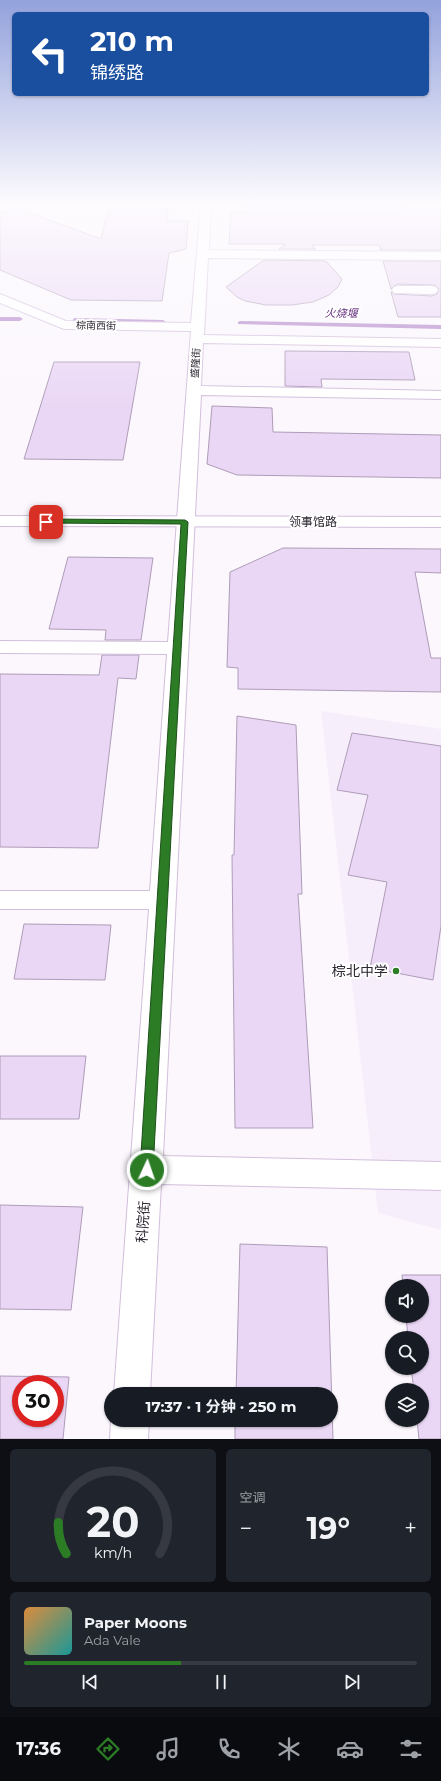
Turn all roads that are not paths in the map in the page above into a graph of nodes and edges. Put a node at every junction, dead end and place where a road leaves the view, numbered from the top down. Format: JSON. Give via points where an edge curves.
{"nodes":[{"id":1,"x":202,"y":271,"type":"edge"},
{"id":2,"x":398,"y":290,"type":"dead end"},
{"id":3,"x":438,"y":290,"type":"edge"},
{"id":4,"x":0,"y":298,"type":"edge"},
{"id":5,"x":197,"y":333,"type":"junction"},
{"id":6,"x":441,"y":343,"type":"edge"},
{"id":7,"x":193,"y":390,"type":"junction"},
{"id":8,"x":441,"y":395,"type":"edge"},
{"id":9,"x":0,"y":521,"type":"edge"},
{"id":10,"x":185,"y":522,"type":"junction"},
{"id":11,"x":441,"y":522,"type":"edge"},
{"id":12,"x":0,"y":647,"type":"edge"},
{"id":13,"x":176,"y":648,"type":"junction"},
{"id":14,"x":0,"y":900,"type":"edge"},
{"id":15,"x":163,"y":900,"type":"junction"},
{"id":16,"x":147,"y":1170,"type":"junction"},
{"id":17,"x":441,"y":1176,"type":"edge"},
{"id":18,"x":132,"y":1387,"type":"edge"},
{"id":19,"x":130,"y":1427,"type":"edge"},
{"id":20,"x":129,"y":1439,"type":"edge"}],
"edges":[{"from":1,"to":5,"type":"street","name":"盛隆街"},
{"from":2,"to":3,"type":"street"},
{"from":4,"to":5,"type":"street","name":"棕南西街","via":[[64,325]]},
{"from":5,"to":6,"type":"street","name":"棕南西街"},
{"from":5,"to":7,"type":"street","name":"盛隆街"},
{"from":7,"to":8,"type":"street"},
{"from":7,"to":10,"type":"street","name":"盛隆街"},
{"from":9,"to":10,"type":"street","name":"领事馆路"},
{"from":10,"to":11,"type":"street","name":"领事馆路"},
{"from":10,"to":13,"type":"street","name":"科院街"},
{"from":12,"to":13,"type":"street"},
{"from":13,"to":15,"type":"street","name":"科院街"},
{"from":14,"to":15,"type":"street"},
{"from":15,"to":16,"type":"street","name":"科院街"},
{"from":16,"to":17,"type":"street"},
{"from":16,"to":18,"type":"street","name":"科院街"},
{"from":19,"to":20,"type":"street"}]}
